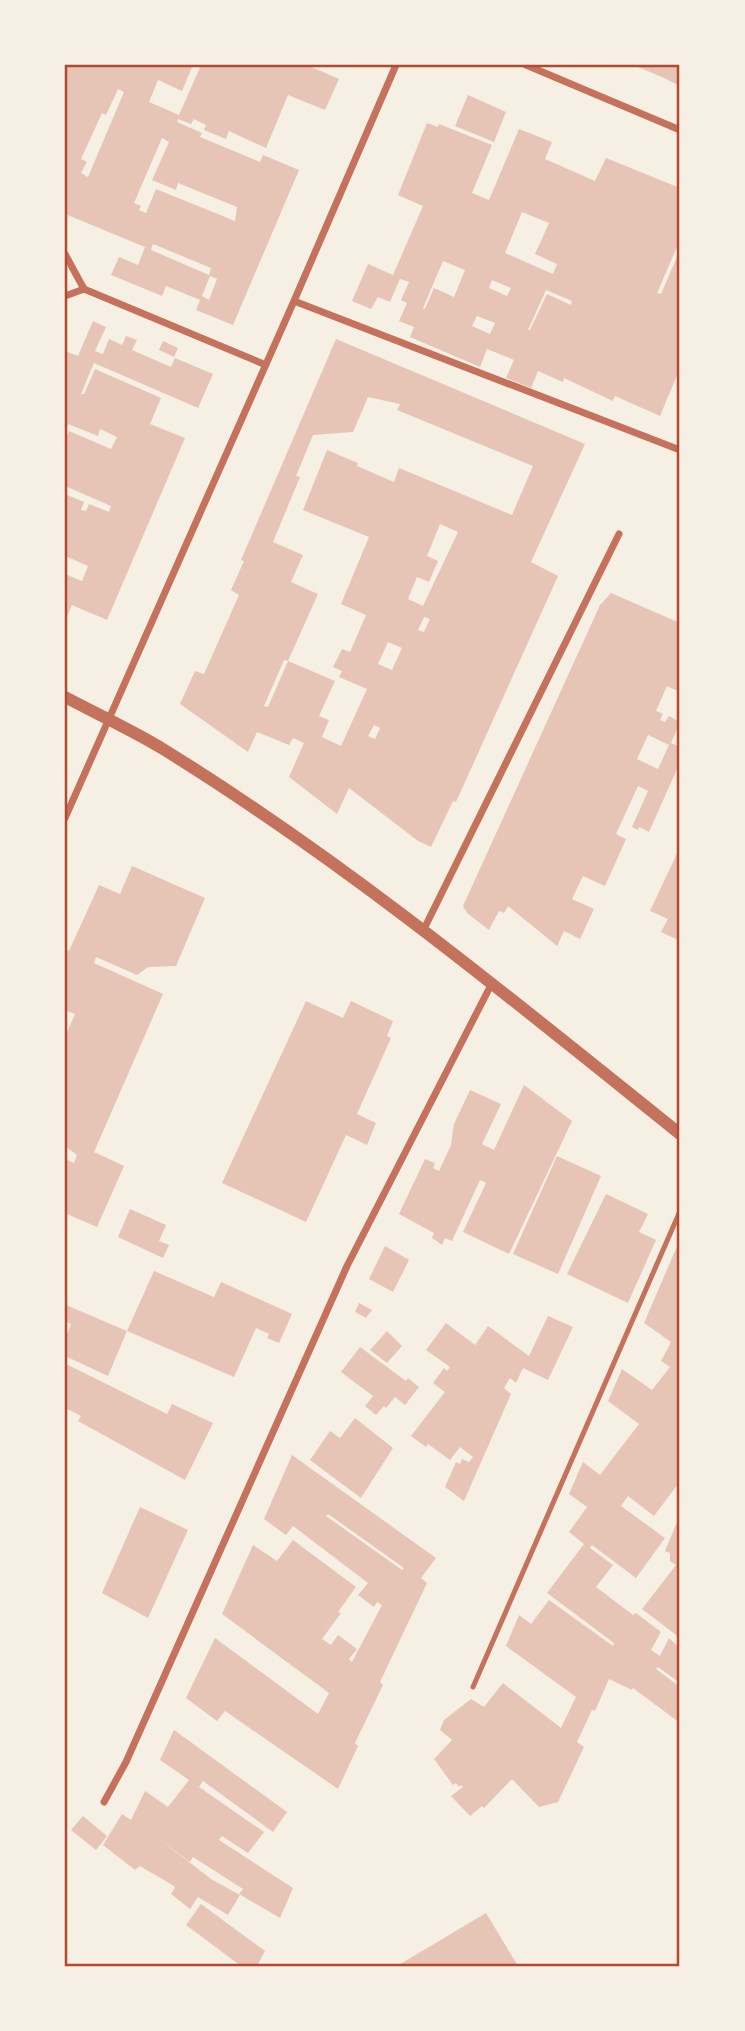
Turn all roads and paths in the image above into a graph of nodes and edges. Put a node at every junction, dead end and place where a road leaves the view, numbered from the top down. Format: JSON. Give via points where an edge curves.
{"nodes":[{"id":1,"x":397,"y":65,"type":"edge"},
{"id":2,"x":526,"y":65,"type":"edge"},
{"id":3,"x":680,"y":130,"type":"edge"},
{"id":4,"x":65,"y":254,"type":"edge"},
{"id":5,"x":84,"y":289,"type":"junction"},
{"id":6,"x":65,"y":296,"type":"edge"},
{"id":7,"x":295,"y":302,"type":"junction"},
{"id":8,"x":266,"y":366,"type":"junction"},
{"id":9,"x":680,"y":450,"type":"edge"},
{"id":10,"x":619,"y":534,"type":"dead end"},
{"id":11,"x":65,"y":697,"type":"edge"},
{"id":12,"x":108,"y":720,"type":"junction"},
{"id":13,"x":65,"y":818,"type":"edge"},
{"id":14,"x":423,"y":931,"type":"junction"},
{"id":15,"x":492,"y":983,"type":"junction"},
{"id":16,"x":680,"y":1134,"type":"edge"},
{"id":17,"x":680,"y":1211,"type":"edge"},
{"id":18,"x":473,"y":1686,"type":"dead end"},
{"id":19,"x":104,"y":1802,"type":"dead end"}],
"edges":[{"from":1,"to":7,"type":"street"},
{"from":2,"to":3,"type":"street"},
{"from":4,"to":5,"type":"street"},
{"from":5,"to":6,"type":"street"},
{"from":5,"to":8,"type":"street"},
{"from":7,"to":8,"type":"street"},
{"from":7,"to":9,"type":"street"},
{"from":8,"to":12,"type":"street"},
{"from":10,"to":14,"type":"street"},
{"from":11,"to":12,"type":"street"},
{"from":12,"to":13,"type":"street"},
{"from":12,"to":14,"type":"street","via":[[161,748],[266,816]]},
{"from":14,"to":15,"type":"street"},
{"from":15,"to":16,"type":"street"},
{"from":15,"to":19,"type":"street","via":[[347,1266]]},
{"from":17,"to":18,"type":"lane"}]}
